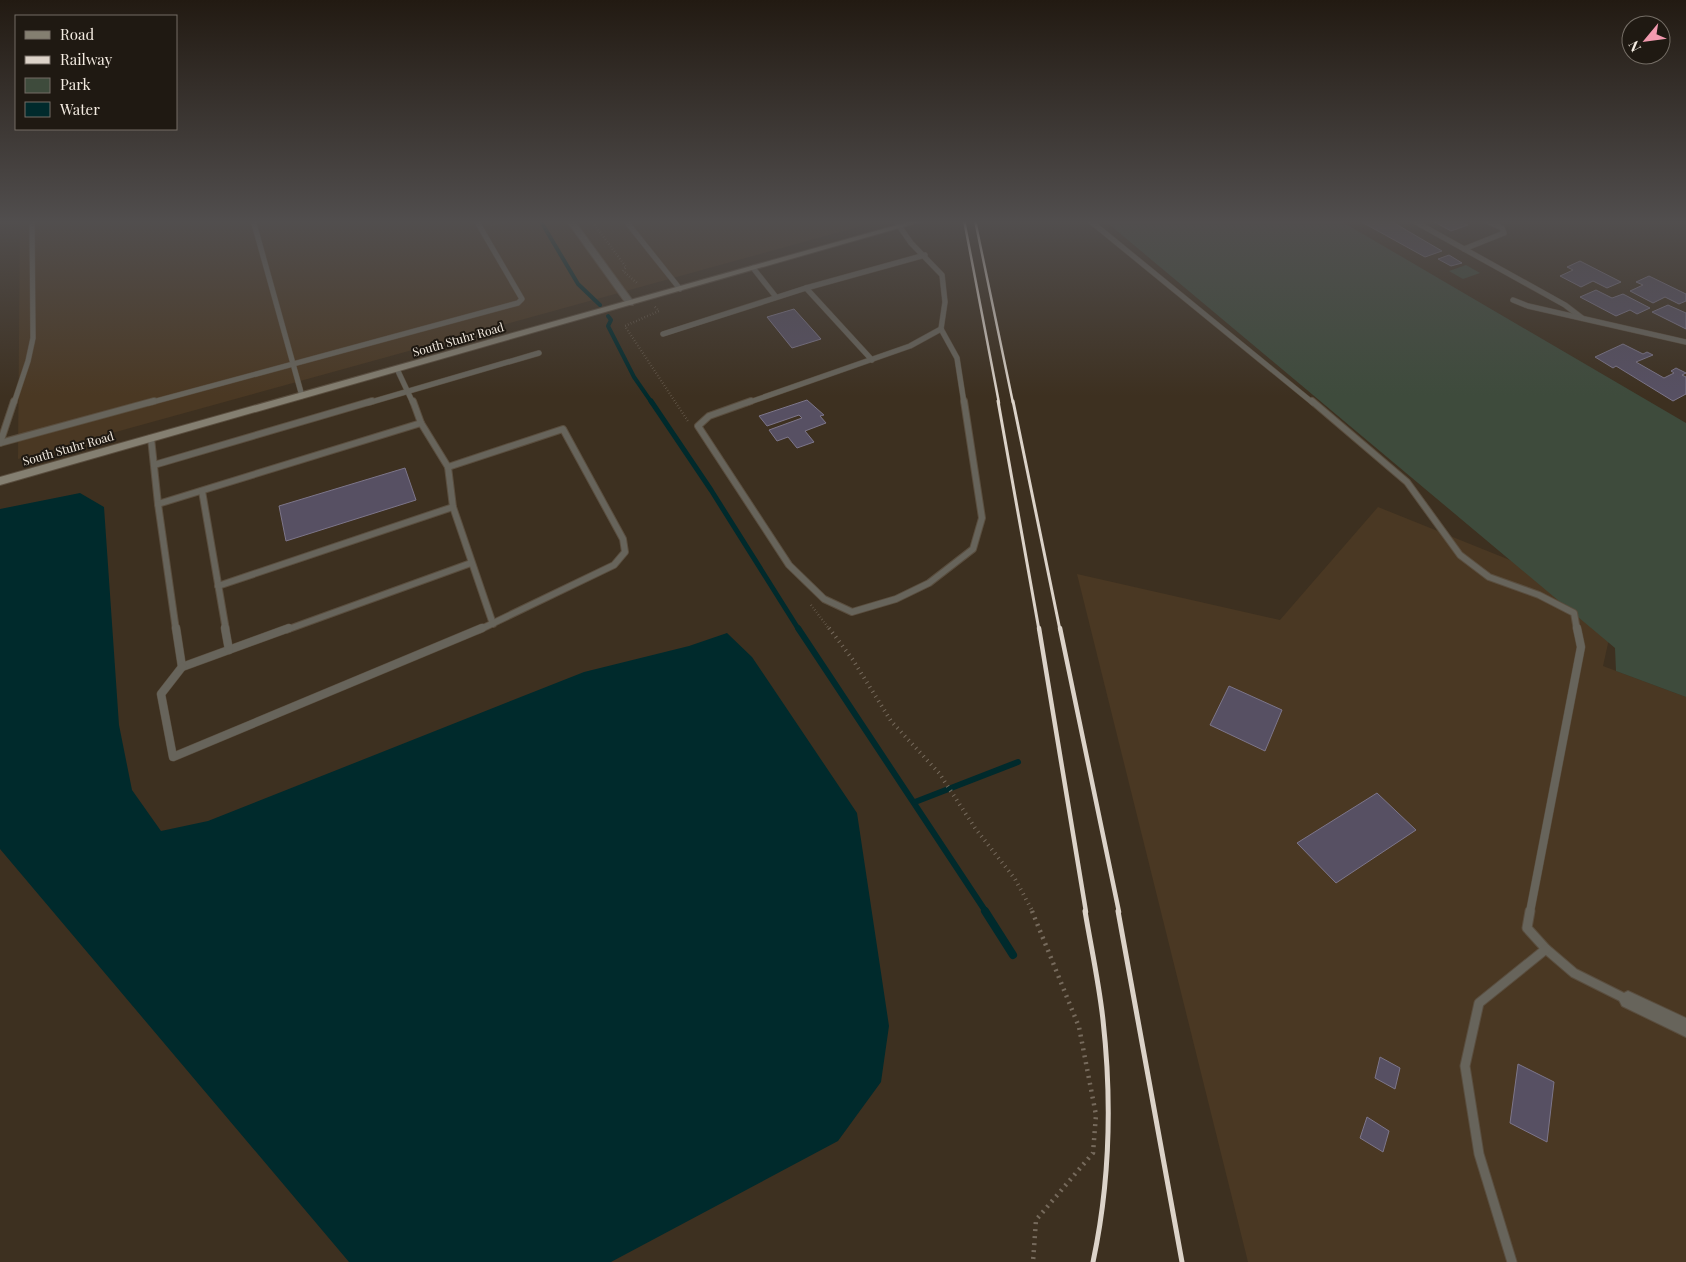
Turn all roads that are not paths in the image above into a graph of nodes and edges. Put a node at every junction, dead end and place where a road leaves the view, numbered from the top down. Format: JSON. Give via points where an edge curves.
{"nodes":[{"id":1,"x":32,"y":279,"type":"edge"},
{"id":2,"x":269,"y":279,"type":"edge"},
{"id":3,"x":510,"y":279,"type":"edge"},
{"id":4,"x":613,"y":279,"type":"edge"},
{"id":5,"x":672,"y":279,"type":"edge"},
{"id":6,"x":715,"y":279,"type":"edge"},
{"id":7,"x":762,"y":279,"type":"edge"},
{"id":8,"x":839,"y":279,"type":"edge"},
{"id":9,"x":942,"y":279,"type":"edge"},
{"id":10,"x":1162,"y":279,"type":"edge"},
{"id":11,"x":1518,"y":279,"type":"edge"},
{"id":12,"x":806,"y":288,"type":"junction"},
{"id":13,"x":680,"y":289,"type":"junction"},
{"id":14,"x":776,"y":297,"type":"junction"},
{"id":15,"x":1513,"y":300,"type":"dead end"},
{"id":16,"x":630,"y":303,"type":"junction"},
{"id":17,"x":1582,"y":318,"type":"junction"},
{"id":18,"x":941,"y":329,"type":"junction"},
{"id":19,"x":663,"y":334,"type":"dead end"},
{"id":20,"x":1686,"y":342,"type":"edge"},
{"id":21,"x":539,"y":353,"type":"dead end"},
{"id":22,"x":872,"y":360,"type":"junction"},
{"id":23,"x":293,"y":363,"type":"junction"},
{"id":24,"x":397,"y":369,"type":"junction"},
{"id":25,"x":409,"y":391,"type":"junction"},
{"id":26,"x":302,"y":396,"type":"junction"},
{"id":27,"x":421,"y":423,"type":"junction"},
{"id":28,"x":151,"y":438,"type":"junction"},
{"id":29,"x":0,"y":443,"type":"edge"},
{"id":30,"x":154,"y":464,"type":"junction"},
{"id":31,"x":448,"y":467,"type":"junction"},
{"id":32,"x":0,"y":480,"type":"edge"},
{"id":33,"x":202,"y":491,"type":"junction"},
{"id":34,"x":158,"y":504,"type":"junction"},
{"id":35,"x":453,"y":507,"type":"junction"},
{"id":36,"x":470,"y":563,"type":"junction"},
{"id":37,"x":218,"y":586,"type":"junction"},
{"id":38,"x":493,"y":624,"type":"junction"},
{"id":39,"x":229,"y":650,"type":"junction"},
{"id":40,"x":182,"y":667,"type":"junction"},
{"id":41,"x":1546,"y":949,"type":"junction"},
{"id":42,"x":1628,"y":1000,"type":"joint"},
{"id":43,"x":1686,"y":1028,"type":"edge"},
{"id":44,"x":1512,"y":1262,"type":"edge"}],
"edges":[{"from":1,"to":29,"type":"lane","via":[[33,338]]},
{"from":2,"to":23,"type":"lane"},
{"from":3,"to":23,"type":"lane","via":[[522,299],[518,303]]},
{"from":4,"to":16,"type":"street"},
{"from":5,"to":13,"type":"lane"},
{"from":6,"to":13,"type":"main road","name":"South Stuhr Road"},
{"from":7,"to":14,"type":"lane"},
{"from":8,"to":12,"type":"lane"},
{"from":9,"to":18,"type":"lane","via":[[945,302]]},
{"from":10,"to":41,"type":"lane","via":[[1407,482],[1460,555],[1489,577],[1539,595],[1574,613],[1581,647],[1527,928]]},
{"from":11,"to":17,"type":"lane"},
{"from":12,"to":14,"type":"lane"},
{"from":12,"to":22,"type":"lane"},
{"from":13,"to":16,"type":"main road","name":"South Stuhr Road"},
{"from":14,"to":19,"type":"lane"},
{"from":15,"to":17,"type":"lane"},
{"from":16,"to":24,"type":"main road","name":"South Stuhr Road"},
{"from":17,"to":20,"type":"lane"},
{"from":18,"to":22,"type":"lane","via":[[910,346]]},
{"from":18,"to":22,"type":"lane","via":[[957,358],[982,518],[973,549],[929,583],[896,599],[852,612],[824,598],[789,565],[698,426],[709,416]]},
{"from":21,"to":25,"type":"lane"},
{"from":23,"to":26,"type":"lane"},
{"from":23,"to":29,"type":"lane"},
{"from":24,"to":25,"type":"lane"},
{"from":24,"to":26,"type":"main road","name":"South Stuhr Road"},
{"from":25,"to":27,"type":"lane"},
{"from":25,"to":30,"type":"lane"},
{"from":26,"to":28,"type":"main road","name":"South Stuhr Road"},
{"from":27,"to":31,"type":"lane"},
{"from":27,"to":33,"type":"lane"},
{"from":28,"to":30,"type":"lane"},
{"from":28,"to":32,"type":"main road","name":"South Stuhr Road"},
{"from":30,"to":34,"type":"lane"},
{"from":31,"to":35,"type":"lane"},
{"from":31,"to":38,"type":"lane","via":[[563,429],[623,539],[625,552],[614,565]]},
{"from":33,"to":34,"type":"lane"},
{"from":33,"to":37,"type":"lane"},
{"from":34,"to":40,"type":"lane"},
{"from":35,"to":36,"type":"lane"},
{"from":35,"to":37,"type":"lane"},
{"from":36,"to":38,"type":"lane"},
{"from":36,"to":39,"type":"lane"},
{"from":37,"to":39,"type":"lane"},
{"from":38,"to":40,"type":"lane","via":[[173,757],[161,694]]},
{"from":39,"to":40,"type":"lane"},
{"from":41,"to":42,"type":"lane","via":[[1574,973]]},
{"from":41,"to":44,"type":"lane","via":[[1479,1003],[1465,1066],[1479,1154]]},
{"from":42,"to":43,"type":"street"}]}
